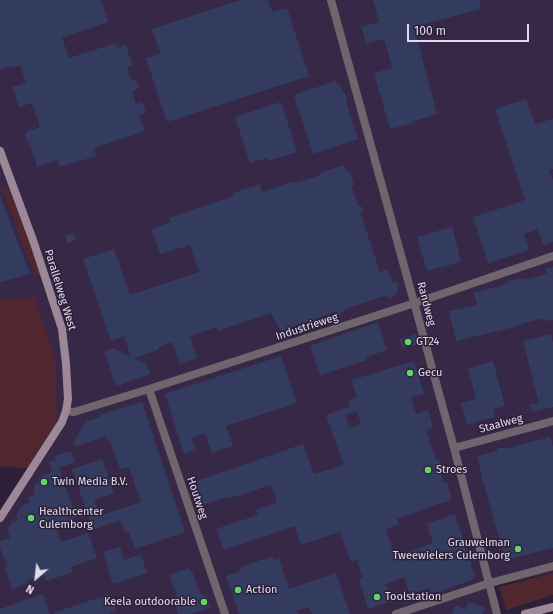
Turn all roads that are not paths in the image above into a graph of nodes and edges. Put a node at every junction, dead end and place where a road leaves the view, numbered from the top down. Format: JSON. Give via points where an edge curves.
{"nodes":[{"id":1,"x":331,"y":0,"type":"edge"},
{"id":2,"x":0,"y":152,"type":"edge"},
{"id":3,"x":553,"y":256,"type":"edge"},
{"id":4,"x":415,"y":303,"type":"junction"},
{"id":5,"x":148,"y":389,"type":"junction"},
{"id":6,"x":66,"y":411,"type":"junction"},
{"id":7,"x":553,"y":421,"type":"edge"},
{"id":8,"x":454,"y":448,"type":"junction"},
{"id":9,"x":0,"y":518,"type":"edge"},
{"id":10,"x":553,"y":566,"type":"edge"},
{"id":11,"x":490,"y":583,"type":"junction"},
{"id":12,"x":553,"y":607,"type":"edge"},
{"id":13,"x":539,"y":612,"type":"edge"},
{"id":14,"x":225,"y":614,"type":"edge"},
{"id":15,"x":396,"y":614,"type":"edge"},
{"id":16,"x":497,"y":614,"type":"edge"},
{"id":17,"x":525,"y":614,"type":"edge"}],
"edges":[{"from":1,"to":4,"type":"street","name":"Randweg"},
{"from":2,"to":6,"type":"street","name":"Parallelweg West","via":[[34,243],[62,329],[68,399]]},
{"from":3,"to":4,"type":"street","name":"Industrieweg"},
{"from":4,"to":5,"type":"street","name":"Industrieweg"},
{"from":4,"to":8,"type":"street","name":"Randweg"},
{"from":5,"to":6,"type":"street","name":"Industrieweg","via":[[74,412]]},
{"from":5,"to":14,"type":"street","name":"Houtweg"},
{"from":6,"to":9,"type":"street","name":"Parallelweg West","via":[[62,422]]},
{"from":7,"to":8,"type":"street","name":"Staalweg"},
{"from":8,"to":11,"type":"street","name":"Randweg"},
{"from":10,"to":11,"type":"street"},
{"from":11,"to":15,"type":"street"},
{"from":11,"to":16,"type":"street","name":"Randweg"},
{"from":12,"to":13,"type":"street"},
{"from":13,"to":17,"type":"street"}]}
